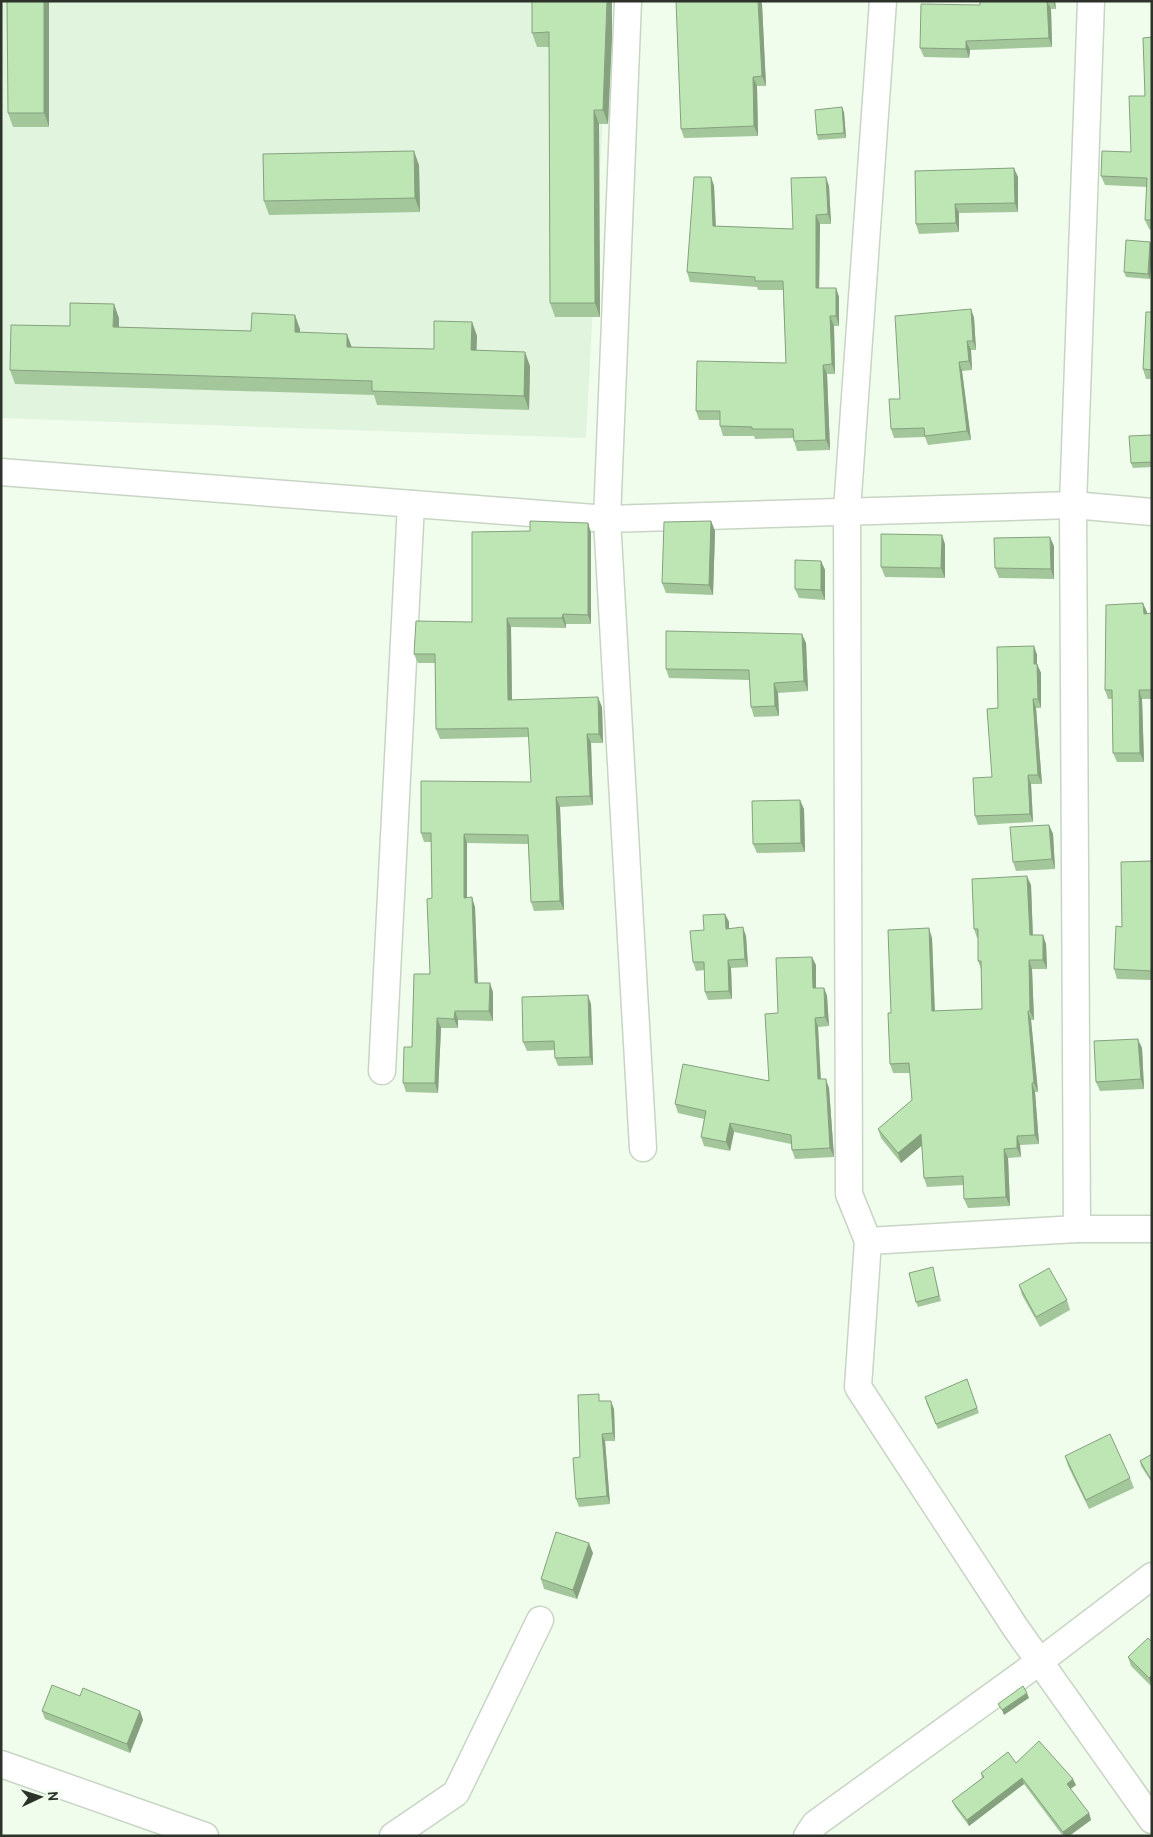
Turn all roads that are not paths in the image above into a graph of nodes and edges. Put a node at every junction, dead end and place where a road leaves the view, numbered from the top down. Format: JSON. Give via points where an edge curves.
{"nodes":[{"id":1,"x":628,"y":1,"type":"edge"},
{"id":2,"x":883,"y":1,"type":"edge"},
{"id":3,"x":1091,"y":1,"type":"edge"},
{"id":4,"x":1,"y":472,"type":"edge"},
{"id":5,"x":411,"y":504,"type":"junction"},
{"id":6,"x":1073,"y":505,"type":"junction"},
{"id":7,"x":847,"y":510,"type":"junction"},
{"id":8,"x":1152,"y":512,"type":"edge"},
{"id":9,"x":607,"y":519,"type":"junction"},
{"id":10,"x":382,"y":1071,"type":"dead end"},
{"id":11,"x":643,"y":1148,"type":"dead end"},
{"id":12,"x":1152,"y":1229,"type":"edge"},
{"id":13,"x":1077,"y":1230,"type":"junction"},
{"id":14,"x":868,"y":1241,"type":"junction"},
{"id":15,"x":1152,"y":1576,"type":"edge"},
{"id":16,"x":540,"y":1620,"type":"dead end"},
{"id":17,"x":1039,"y":1662,"type":"junction"},
{"id":18,"x":1,"y":1764,"type":"edge"},
{"id":19,"x":1152,"y":1820,"type":"edge"},
{"id":20,"x":205,"y":1836,"type":"edge"},
{"id":21,"x":393,"y":1836,"type":"edge"},
{"id":22,"x":807,"y":1836,"type":"edge"}],
"edges":[{"from":1,"to":9,"type":"street"},
{"from":2,"to":7,"type":"street"},
{"from":3,"to":6,"type":"street"},
{"from":4,"to":5,"type":"street"},
{"from":5,"to":9,"type":"street"},
{"from":5,"to":10,"type":"street"},
{"from":6,"to":7,"type":"street"},
{"from":6,"to":8,"type":"street"},
{"from":6,"to":13,"type":"street"},
{"from":7,"to":9,"type":"street"},
{"from":7,"to":14,"type":"street","via":[[849,1194]]},
{"from":9,"to":11,"type":"street"},
{"from":12,"to":13,"type":"street"},
{"from":13,"to":14,"type":"street"},
{"from":14,"to":17,"type":"street","via":[[858,1387]]},
{"from":15,"to":17,"type":"street"},
{"from":16,"to":21,"type":"street","via":[[456,1793]]},
{"from":17,"to":19,"type":"street"},
{"from":17,"to":22,"type":"street","via":[[815,1824]]},
{"from":18,"to":20,"type":"street"}]}
